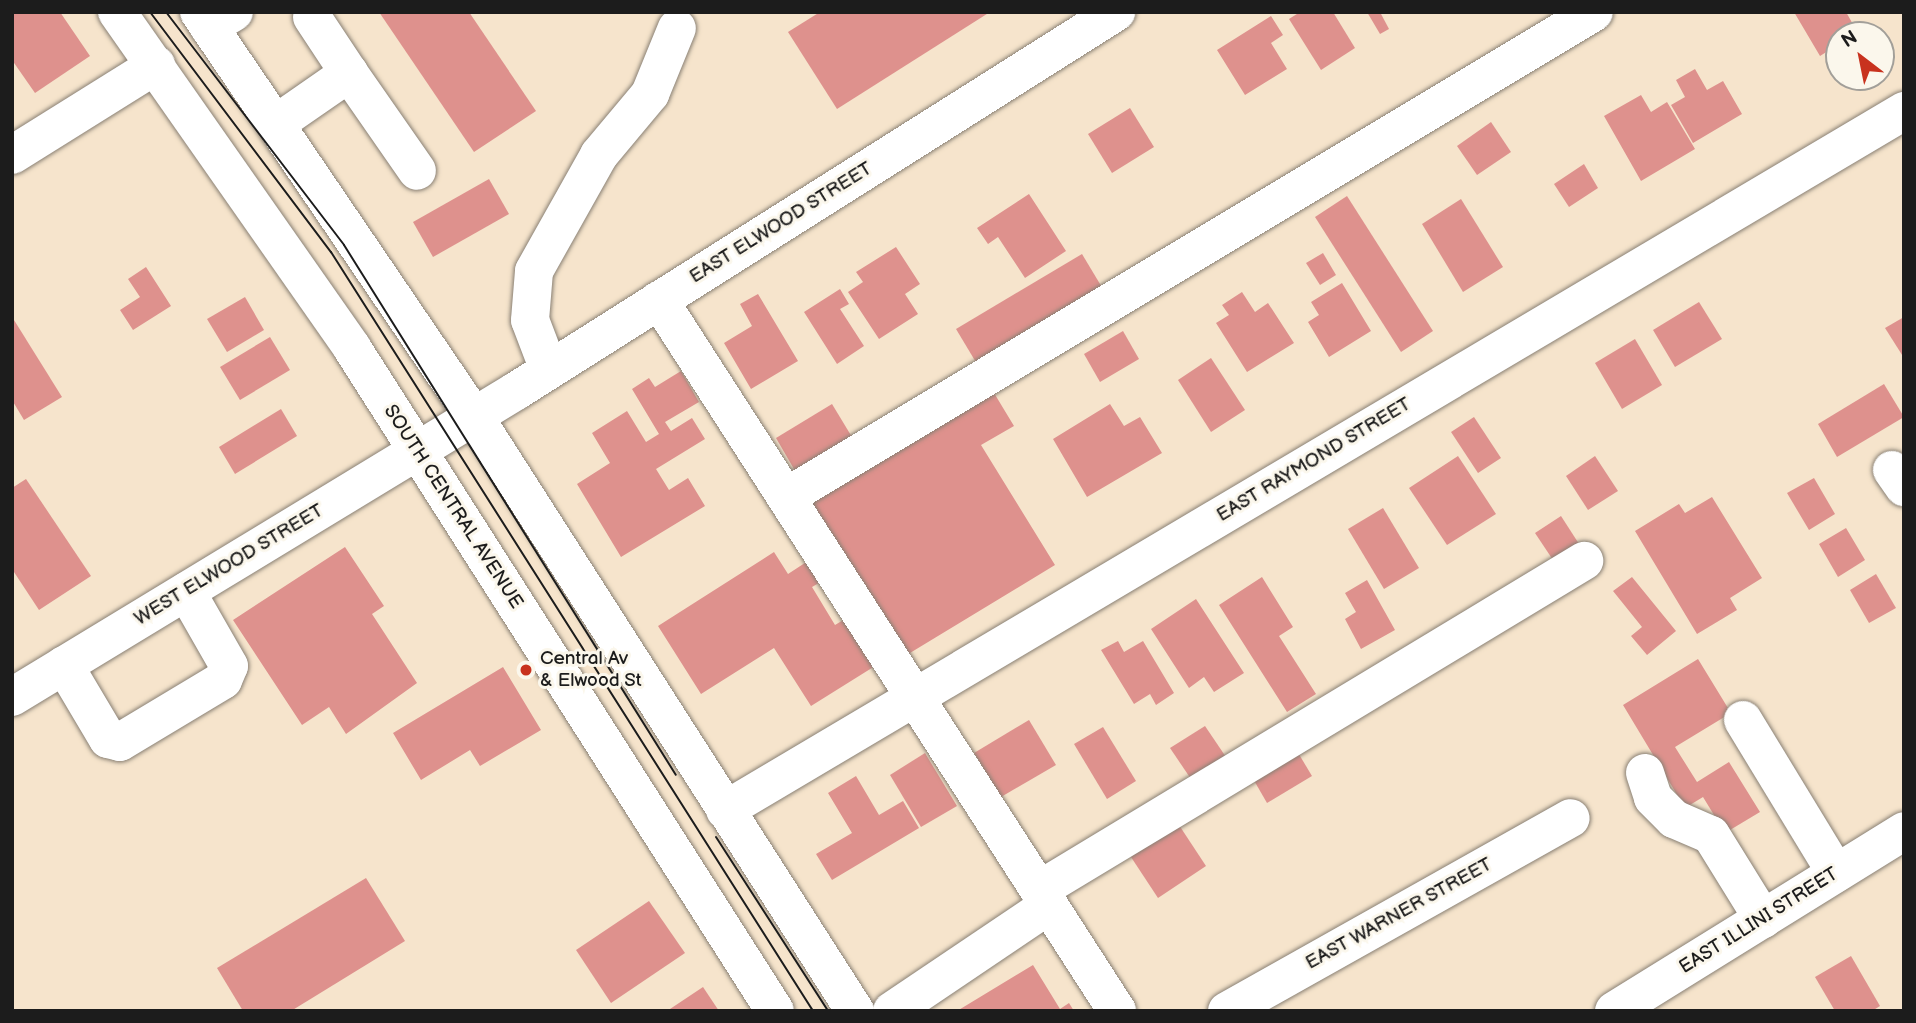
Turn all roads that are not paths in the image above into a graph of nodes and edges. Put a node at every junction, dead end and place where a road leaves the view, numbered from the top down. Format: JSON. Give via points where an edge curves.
{"nodes":[{"id":1,"x":117,"y":12,"type":"edge"},
{"id":2,"x":1116,"y":12,"type":"edge"},
{"id":3,"x":1594,"y":12,"type":"edge"},
{"id":4,"x":214,"y":17,"type":"edge"},
{"id":5,"x":312,"y":17,"type":"dead end"},
{"id":6,"x":682,"y":17,"type":"edge"},
{"id":7,"x":156,"y":65,"type":"junction"},
{"id":8,"x":349,"y":74,"type":"junction"},
{"id":9,"x":1904,"y":111,"type":"edge"},
{"id":10,"x":277,"y":123,"type":"junction"},
{"id":11,"x":12,"y":155,"type":"edge"},
{"id":12,"x":418,"y":172,"type":"dead end"},
{"id":13,"x":659,"y":300,"type":"junction"},
{"id":14,"x":549,"y":370,"type":"junction"},
{"id":15,"x":446,"y":434,"type":"junction"},
{"id":16,"x":786,"y":497,"type":"junction"},
{"id":17,"x":1584,"y":561,"type":"dead end"},
{"id":18,"x":186,"y":591,"type":"junction"},
{"id":19,"x":64,"y":665,"type":"junction"},
{"id":20,"x":12,"y":697,"type":"edge"},
{"id":21,"x":915,"y":697,"type":"junction"},
{"id":22,"x":1743,"y":720,"type":"dead end"},
{"id":23,"x":1645,"y":773,"type":"dead end"},
{"id":24,"x":725,"y":810,"type":"junction"},
{"id":25,"x":1572,"y":818,"type":"dead end"},
{"id":26,"x":1904,"y":831,"type":"edge"},
{"id":27,"x":1836,"y":873,"type":"junction"},
{"id":28,"x":1044,"y":897,"type":"junction"},
{"id":29,"x":1763,"y":919,"type":"junction"},
{"id":30,"x":775,"y":1011,"type":"edge"},
{"id":31,"x":855,"y":1011,"type":"edge"},
{"id":32,"x":892,"y":1011,"type":"edge"},
{"id":33,"x":1117,"y":1011,"type":"edge"},
{"id":34,"x":1227,"y":1011,"type":"edge"},
{"id":35,"x":1614,"y":1011,"type":"edge"}],
"edges":[{"from":1,"to":7,"type":"street","name":"SOUTH CENTRAL AVENUE"},
{"from":2,"to":13,"type":"street","name":"EAST ELWOOD STREET"},
{"from":3,"to":16,"type":"street"},
{"from":4,"to":10,"type":"street","name":"SOUTH CENTRAL AVENUE"},
{"from":5,"to":8,"type":"street"},
{"from":6,"to":14,"type":"street","via":[[650,94],[599,156],[534,271],[530,320]]},
{"from":7,"to":11,"type":"street"},
{"from":7,"to":15,"type":"street","name":"SOUTH CENTRAL AVENUE"},
{"from":8,"to":10,"type":"street"},
{"from":8,"to":12,"type":"street"},
{"from":9,"to":21,"type":"street","name":"EAST RAYMOND STREET"},
{"from":10,"to":15,"type":"street","name":"SOUTH CENTRAL AVENUE"},
{"from":13,"to":14,"type":"street","name":"EAST ELWOOD STREET"},
{"from":13,"to":16,"type":"street"},
{"from":14,"to":15,"type":"street","name":"EAST ELWOOD STREET"},
{"from":15,"to":18,"type":"street","name":"WEST ELWOOD STREET"},
{"from":15,"to":24,"type":"street","name":"SOUTH CENTRAL AVENUE"},
{"from":15,"to":30,"type":"street","name":"SOUTH CENTRAL AVENUE"},
{"from":16,"to":21,"type":"street"},
{"from":17,"to":28,"type":"street"},
{"from":18,"to":19,"type":"street","name":"WEST ELWOOD STREET"},
{"from":18,"to":19,"type":"street","via":[[229,666],[211,687],[120,742],[108,739]]},
{"from":19,"to":20,"type":"street","name":"WEST ELWOOD STREET"},
{"from":21,"to":24,"type":"street","name":"EAST RAYMOND STREET"},
{"from":21,"to":28,"type":"street"},
{"from":22,"to":27,"type":"street"},
{"from":23,"to":29,"type":"street","via":[[1653,798],[1674,819],[1711,835]]},
{"from":24,"to":31,"type":"street","name":"SOUTH CENTRAL AVENUE"},
{"from":25,"to":34,"type":"street","name":"EAST WARNER STREET"},
{"from":26,"to":27,"type":"street","name":"EAST ILLINI STREET"},
{"from":27,"to":29,"type":"street","name":"EAST ILLINI STREET"},
{"from":28,"to":32,"type":"street"},
{"from":28,"to":33,"type":"street"},
{"from":29,"to":35,"type":"street","name":"EAST ILLINI STREET"}]}
